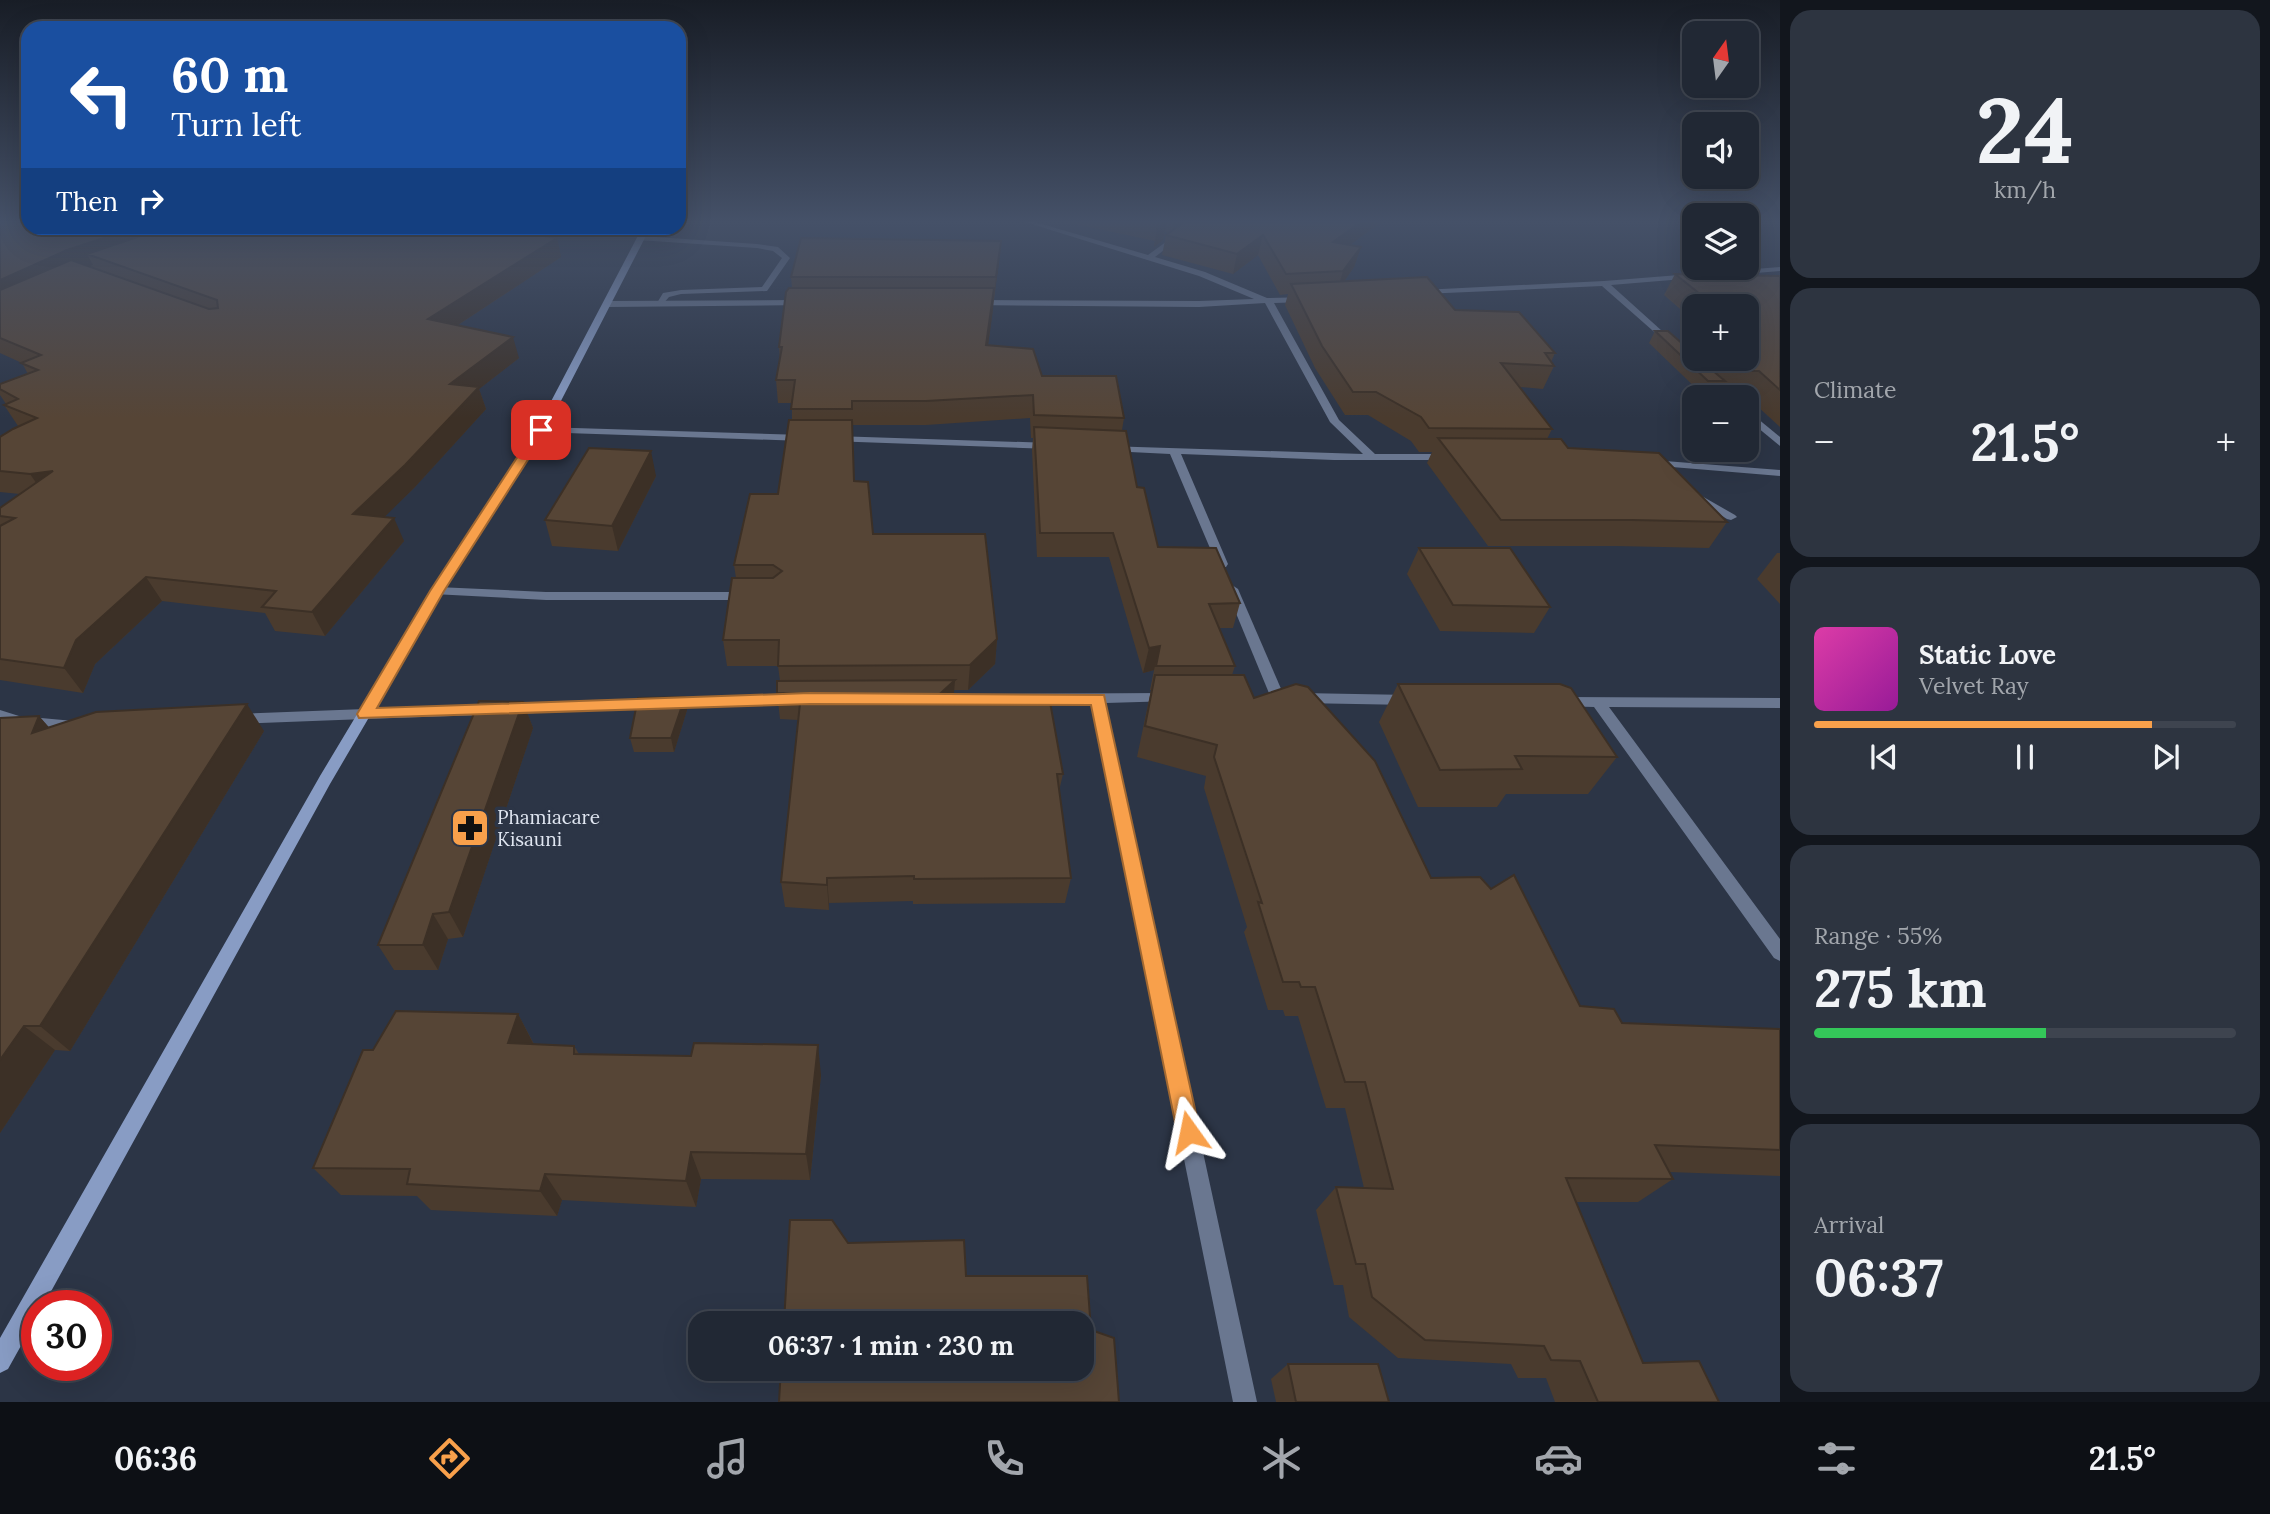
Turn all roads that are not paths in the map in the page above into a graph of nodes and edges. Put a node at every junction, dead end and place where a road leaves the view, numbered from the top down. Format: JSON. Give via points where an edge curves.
{"nodes":[{"id":1,"x":616,"y":287,"type":"edge"},
{"id":2,"x":765,"y":287,"type":"edge"},
{"id":3,"x":1234,"y":287,"type":"edge"},
{"id":4,"x":1521,"y":287,"type":"edge"},
{"id":5,"x":1608,"y":287,"type":"edge"},
{"id":6,"x":1410,"y":292,"type":"edge"},
{"id":7,"x":1319,"y":298,"type":"edge"},
{"id":8,"x":1269,"y":302,"type":"junction"},
{"id":9,"x":661,"y":303,"type":"junction"},
{"id":10,"x":813,"y":303,"type":"edge"},
{"id":11,"x":965,"y":303,"type":"edge"},
{"id":12,"x":608,"y":304,"type":"junction"},
{"id":13,"x":1681,"y":354,"type":"edge"},
{"id":14,"x":1701,"y":371,"type":"edge"},
{"id":15,"x":1717,"y":385,"type":"edge"},
{"id":16,"x":1759,"y":424,"type":"edge"},
{"id":17,"x":541,"y":430,"type":"junction"},
{"id":18,"x":809,"y":438,"type":"edge"},
{"id":19,"x":823,"y":439,"type":"edge"},
{"id":20,"x":1780,"y":443,"type":"edge"},
{"id":21,"x":1064,"y":446,"type":"edge"},
{"id":22,"x":1101,"y":447,"type":"edge"},
{"id":23,"x":1174,"y":450,"type":"junction"},
{"id":24,"x":1371,"y":456,"type":"junction"},
{"id":25,"x":1464,"y":457,"type":"edge"},
{"id":26,"x":1780,"y":473,"type":"edge"},
{"id":27,"x":1731,"y":517,"type":"dead end"},
{"id":28,"x":437,"y":591,"type":"junction"},
{"id":29,"x":762,"y":597,"type":"edge"},
{"id":30,"x":810,"y":698,"type":"edge"},
{"id":31,"x":1181,"y":698,"type":"edge"},
{"id":32,"x":920,"y":699,"type":"edge"},
{"id":33,"x":1098,"y":699,"type":"junction"},
{"id":34,"x":1431,"y":700,"type":"edge"},
{"id":35,"x":1543,"y":701,"type":"edge"},
{"id":36,"x":1598,"y":702,"type":"junction"},
{"id":37,"x":1780,"y":703,"type":"edge"},
{"id":38,"x":365,"y":714,"type":"junction"},
{"id":39,"x":0,"y":715,"type":"edge"},
{"id":40,"x":218,"y":720,"type":"edge"},
{"id":41,"x":83,"y":726,"type":"edge"},
{"id":42,"x":1780,"y":953,"type":"edge"},
{"id":43,"x":0,"y":1362,"type":"edge"},
{"id":44,"x":1245,"y":1402,"type":"edge"}],
"edges":[{"from":1,"to":12,"type":"main road"},
{"from":2,"to":9,"type":"street","via":[[681,292],[666,295]]},
{"from":3,"to":8,"type":"street"},
{"from":4,"to":6,"type":"street"},
{"from":5,"to":13,"type":"street"},
{"from":7,"to":8,"type":"street"},
{"from":8,"to":11,"type":"street"},
{"from":8,"to":24,"type":"street","via":[[1335,422]]},
{"from":9,"to":10,"type":"street"},
{"from":9,"to":12,"type":"street"},
{"from":12,"to":17,"type":"main road"},
{"from":14,"to":15,"type":"street"},
{"from":16,"to":20,"type":"street"},
{"from":17,"to":18,"type":"street"},
{"from":17,"to":28,"type":"main road"},
{"from":19,"to":21,"type":"street"},
{"from":22,"to":23,"type":"street"},
{"from":23,"to":24,"type":"street"},
{"from":23,"to":34,"type":"street","via":[[1271,698]]},
{"from":24,"to":25,"type":"street"},
{"from":26,"to":27,"type":"street","via":[[1644,462]]},
{"from":28,"to":29,"type":"street"},
{"from":28,"to":38,"type":"main road"},
{"from":30,"to":38,"type":"street"},
{"from":31,"to":33,"type":"street"},
{"from":32,"to":33,"type":"street"},
{"from":33,"to":44,"type":"street"},
{"from":35,"to":36,"type":"street"},
{"from":36,"to":37,"type":"street"},
{"from":36,"to":42,"type":"street"},
{"from":38,"to":40,"type":"street"},
{"from":38,"to":43,"type":"main road"},
{"from":39,"to":41,"type":"street","via":[[18,721]]}]}
